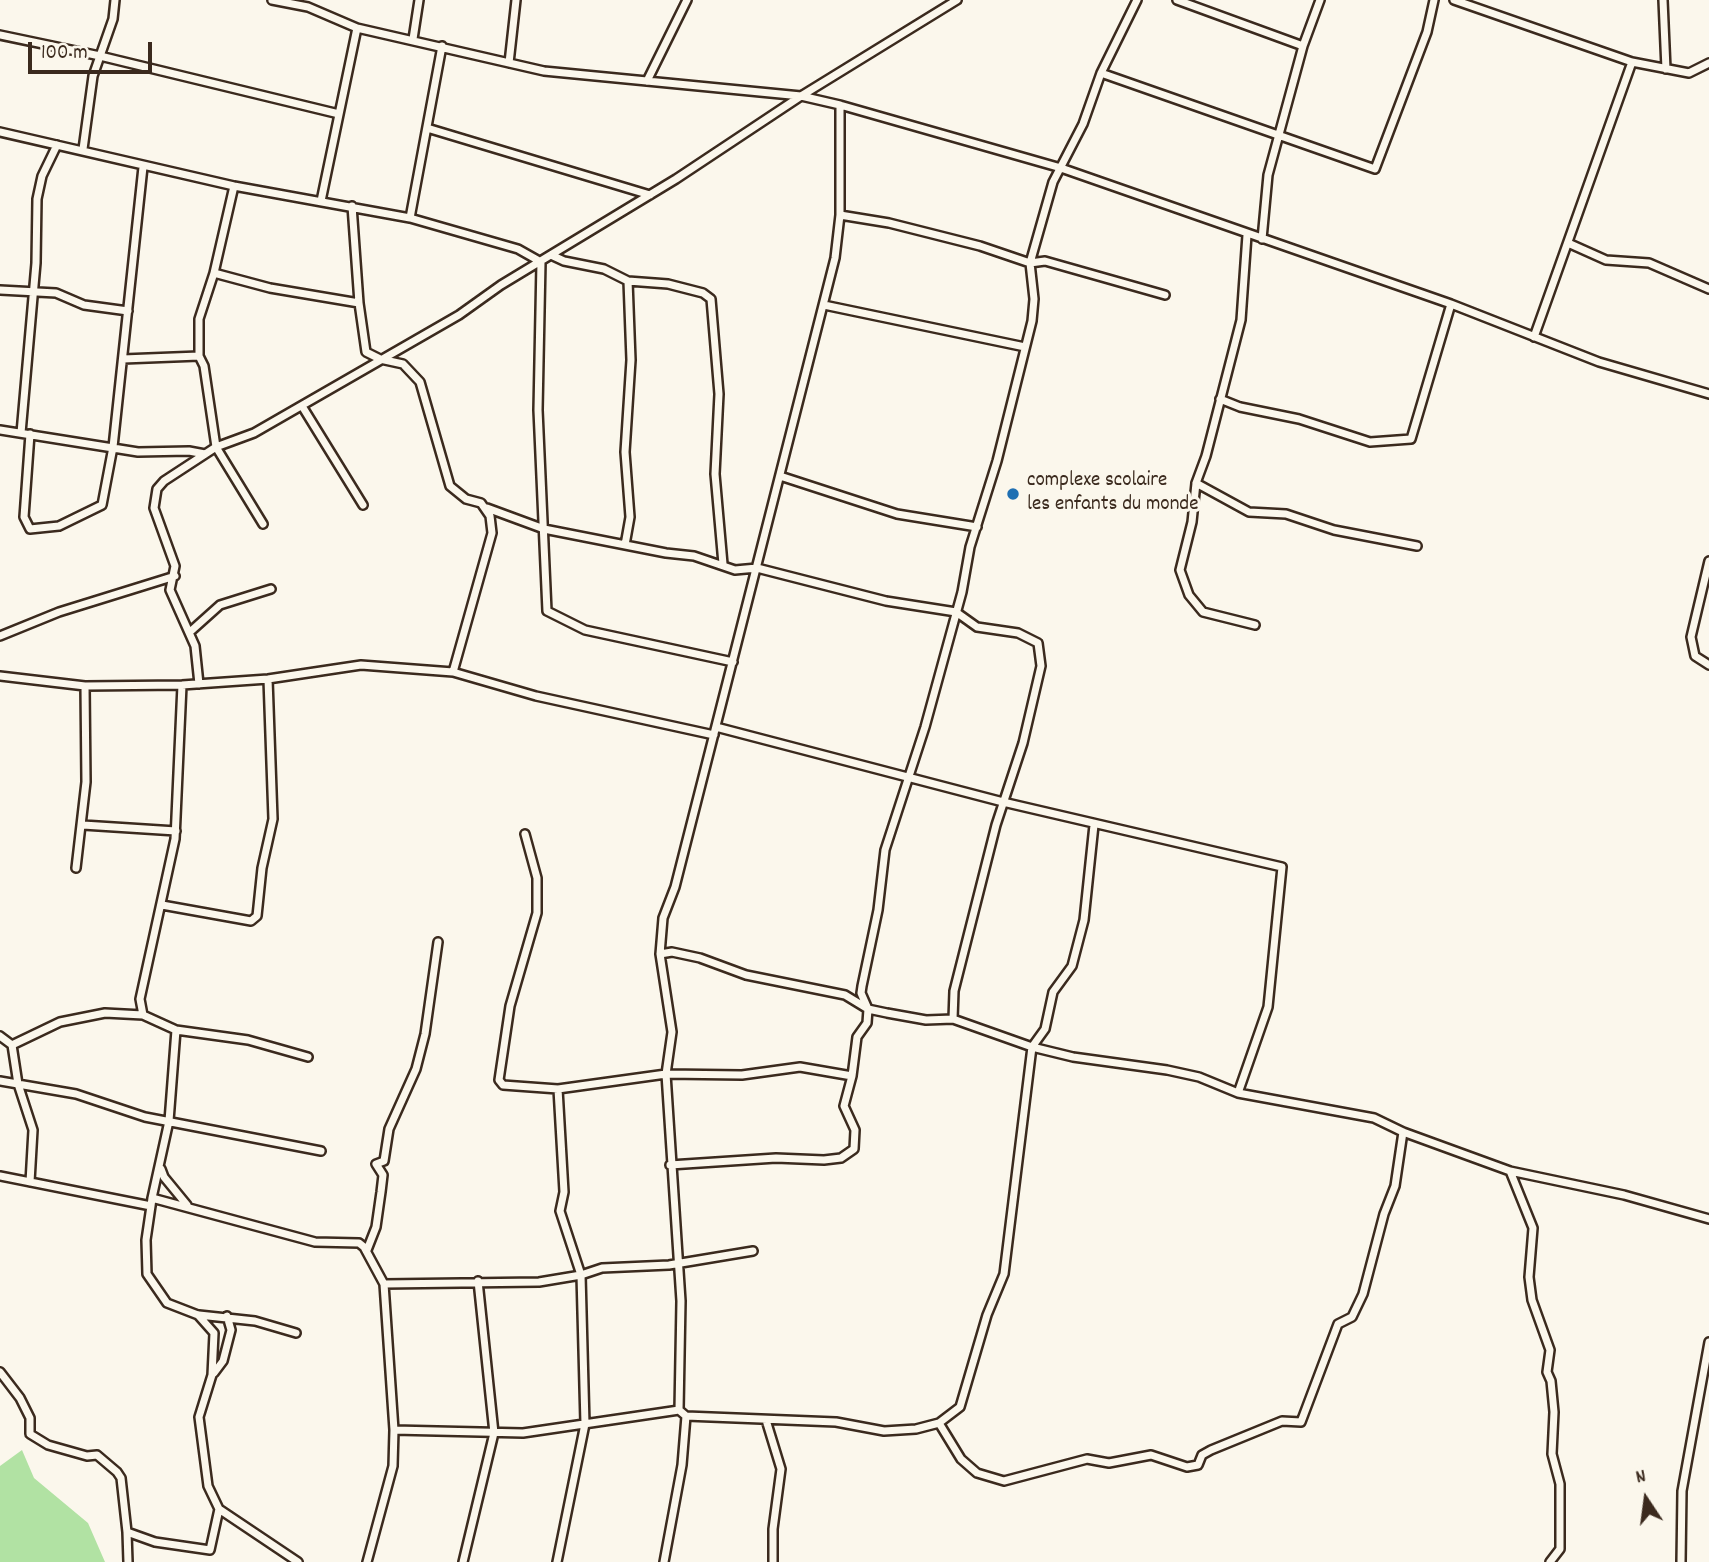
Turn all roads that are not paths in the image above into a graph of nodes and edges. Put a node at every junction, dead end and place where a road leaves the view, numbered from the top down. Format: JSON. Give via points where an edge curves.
{"nodes":[{"id":1,"x":115,"y":0,"type":"edge"},
{"id":2,"x":272,"y":0,"type":"edge"},
{"id":3,"x":419,"y":0,"type":"edge"},
{"id":4,"x":516,"y":0,"type":"edge"},
{"id":5,"x":687,"y":0,"type":"edge"},
{"id":6,"x":957,"y":0,"type":"edge"},
{"id":7,"x":1137,"y":0,"type":"edge"},
{"id":8,"x":1177,"y":0,"type":"edge"},
{"id":9,"x":1320,"y":0,"type":"edge"},
{"id":10,"x":1434,"y":0,"type":"edge"},
{"id":11,"x":1454,"y":0,"type":"edge"},
{"id":12,"x":1663,"y":0,"type":"edge"},
{"id":13,"x":308,"y":3,"type":"edge"},
{"id":14,"x":357,"y":28,"type":"junction"},
{"id":15,"x":0,"y":35,"type":"edge"},
{"id":16,"x":412,"y":39,"type":"junction"},
{"id":17,"x":442,"y":46,"type":"junction"},
{"id":18,"x":1303,"y":46,"type":"junction"},
{"id":19,"x":100,"y":56,"type":"junction"},
{"id":20,"x":1632,"y":62,"type":"junction"},
{"id":21,"x":509,"y":63,"type":"junction"},
{"id":22,"x":1709,"y":63,"type":"edge"},
{"id":23,"x":1666,"y":69,"type":"junction"},
{"id":24,"x":1101,"y":73,"type":"junction"},
{"id":25,"x":647,"y":81,"type":"junction"},
{"id":26,"x":801,"y":96,"type":"junction"},
{"id":27,"x":840,"y":105,"type":"junction"},
{"id":28,"x":339,"y":114,"type":"junction"},
{"id":29,"x":427,"y":128,"type":"junction"},
{"id":30,"x":0,"y":132,"type":"edge"},
{"id":31,"x":1281,"y":134,"type":"junction"},
{"id":32,"x":57,"y":145,"type":"junction"},
{"id":33,"x":83,"y":149,"type":"junction"},
{"id":34,"x":143,"y":167,"type":"junction"},
{"id":35,"x":1061,"y":168,"type":"junction"},
{"id":36,"x":234,"y":186,"type":"junction"},
{"id":37,"x":650,"y":195,"type":"junction"},
{"id":38,"x":321,"y":201,"type":"junction"},
{"id":39,"x":352,"y":206,"type":"junction"},
{"id":40,"x":840,"y":215,"type":"junction"},
{"id":41,"x":411,"y":218,"type":"junction"},
{"id":42,"x":1247,"y":234,"type":"junction"},
{"id":43,"x":1262,"y":239,"type":"junction"},
{"id":44,"x":1568,"y":243,"type":"junction"},
{"id":45,"x":551,"y":255,"type":"junction"},
{"id":46,"x":541,"y":262,"type":"junction"},
{"id":47,"x":1030,"y":262,"type":"junction"},
{"id":48,"x":214,"y":273,"type":"junction"},
{"id":49,"x":628,"y":281,"type":"junction"},
{"id":50,"x":1709,"y":289,"type":"edge"},
{"id":51,"x":0,"y":290,"type":"edge"},
{"id":52,"x":32,"y":294,"type":"junction"},
{"id":53,"x":1165,"y":296,"type":"dead end"},
{"id":54,"x":359,"y":303,"type":"junction"},
{"id":55,"x":1451,"y":304,"type":"junction"},
{"id":56,"x":824,"y":305,"type":"junction"},
{"id":57,"x":128,"y":310,"type":"junction"},
{"id":58,"x":1534,"y":337,"type":"junction"},
{"id":59,"x":1025,"y":347,"type":"junction"},
{"id":60,"x":199,"y":356,"type":"junction"},
{"id":61,"x":123,"y":359,"type":"junction"},
{"id":62,"x":380,"y":359,"type":"junction"},
{"id":63,"x":1709,"y":394,"type":"edge"},
{"id":64,"x":1220,"y":399,"type":"junction"},
{"id":65,"x":302,"y":406,"type":"junction"},
{"id":66,"x":0,"y":430,"type":"edge"},
{"id":67,"x":21,"y":433,"type":"junction"},
{"id":68,"x":30,"y":434,"type":"junction"},
{"id":69,"x":113,"y":447,"type":"junction"},
{"id":70,"x":216,"y":447,"type":"junction"},
{"id":71,"x":205,"y":454,"type":"junction"},
{"id":72,"x":780,"y":476,"type":"junction"},
{"id":73,"x":1196,"y":483,"type":"junction"},
{"id":74,"x":363,"y":505,"type":"dead end"},
{"id":75,"x":487,"y":508,"type":"junction"},
{"id":76,"x":263,"y":524,"type":"dead end"},
{"id":77,"x":977,"y":527,"type":"junction"},
{"id":78,"x":544,"y":529,"type":"junction"},
{"id":79,"x":625,"y":545,"type":"junction"},
{"id":80,"x":1418,"y":546,"type":"dead end"},
{"id":81,"x":1709,"y":561,"type":"edge"},
{"id":82,"x":723,"y":564,"type":"junction"},
{"id":83,"x":757,"y":568,"type":"junction"},
{"id":84,"x":175,"y":576,"type":"junction"},
{"id":85,"x":271,"y":589,"type":"dead end"},
{"id":86,"x":957,"y":612,"type":"junction"},
{"id":87,"x":1255,"y":625,"type":"dead end"},
{"id":88,"x":191,"y":631,"type":"junction"},
{"id":89,"x":0,"y":636,"type":"edge"},
{"id":90,"x":733,"y":662,"type":"junction"},
{"id":91,"x":1709,"y":665,"type":"edge"},
{"id":92,"x":453,"y":672,"type":"junction"},
{"id":93,"x":0,"y":676,"type":"edge"},
{"id":94,"x":268,"y":679,"type":"junction"},
{"id":95,"x":199,"y":684,"type":"junction"},
{"id":96,"x":182,"y":685,"type":"junction"},
{"id":97,"x":85,"y":686,"type":"junction"},
{"id":98,"x":715,"y":731,"type":"junction"},
{"id":99,"x":907,"y":775,"type":"junction"},
{"id":100,"x":1003,"y":802,"type":"junction"},
{"id":101,"x":83,"y":825,"type":"junction"},
{"id":102,"x":1094,"y":825,"type":"junction"},
{"id":103,"x":176,"y":831,"type":"junction"},
{"id":104,"x":525,"y":834,"type":"dead end"},
{"id":105,"x":76,"y":868,"type":"dead end"},
{"id":106,"x":162,"y":905,"type":"junction"},
{"id":107,"x":438,"y":942,"type":"dead end"},
{"id":108,"x":660,"y":954,"type":"junction"},
{"id":109,"x":868,"y":1009,"type":"junction"},
{"id":110,"x":143,"y":1015,"type":"junction"},
{"id":111,"x":954,"y":1019,"type":"junction"},
{"id":112,"x":176,"y":1030,"type":"junction"},
{"id":113,"x":0,"y":1036,"type":"edge"},
{"id":114,"x":12,"y":1045,"type":"junction"},
{"id":115,"x":1032,"y":1047,"type":"junction"},
{"id":116,"x":308,"y":1057,"type":"dead end"},
{"id":117,"x":666,"y":1073,"type":"junction"},
{"id":118,"x":852,"y":1076,"type":"junction"},
{"id":119,"x":0,"y":1082,"type":"edge"},
{"id":120,"x":18,"y":1084,"type":"junction"},
{"id":121,"x":558,"y":1088,"type":"junction"},
{"id":122,"x":1238,"y":1093,"type":"junction"},
{"id":123,"x":169,"y":1121,"type":"junction"},
{"id":124,"x":1403,"y":1132,"type":"junction"},
{"id":125,"x":321,"y":1151,"type":"dead end"},
{"id":126,"x":670,"y":1165,"type":"junction"},
{"id":127,"x":161,"y":1169,"type":"junction"},
{"id":128,"x":1510,"y":1171,"type":"junction"},
{"id":129,"x":0,"y":1176,"type":"edge"},
{"id":130,"x":30,"y":1182,"type":"junction"},
{"id":131,"x":152,"y":1202,"type":"junction"},
{"id":132,"x":187,"y":1205,"type":"junction"},
{"id":133,"x":1709,"y":1219,"type":"edge"},
{"id":134,"x":367,"y":1250,"type":"junction"},
{"id":135,"x":752,"y":1251,"type":"dead end"},
{"id":136,"x":677,"y":1264,"type":"junction"},
{"id":137,"x":581,"y":1275,"type":"junction"},
{"id":138,"x":478,"y":1281,"type":"junction"},
{"id":139,"x":384,"y":1284,"type":"junction"},
{"id":140,"x":198,"y":1315,"type":"junction"},
{"id":141,"x":227,"y":1316,"type":"junction"},
{"id":142,"x":296,"y":1333,"type":"dead end"},
{"id":143,"x":1709,"y":1342,"type":"edge"},
{"id":144,"x":0,"y":1372,"type":"edge"},
{"id":145,"x":212,"y":1375,"type":"junction"},
{"id":146,"x":682,"y":1413,"type":"junction"},
{"id":147,"x":766,"y":1419,"type":"junction"},
{"id":148,"x":939,"y":1423,"type":"junction"},
{"id":149,"x":585,"y":1424,"type":"junction"},
{"id":150,"x":394,"y":1430,"type":"junction"},
{"id":151,"x":494,"y":1433,"type":"junction"},
{"id":152,"x":219,"y":1509,"type":"junction"},
{"id":153,"x":127,"y":1532,"type":"junction"},
{"id":154,"x":210,"y":1550,"type":"junction"},
{"id":155,"x":128,"y":1562,"type":"edge"},
{"id":156,"x":211,"y":1562,"type":"edge"},
{"id":157,"x":298,"y":1562,"type":"edge"},
{"id":158,"x":366,"y":1562,"type":"edge"},
{"id":159,"x":463,"y":1562,"type":"edge"},
{"id":160,"x":557,"y":1562,"type":"edge"},
{"id":161,"x":664,"y":1562,"type":"edge"},
{"id":162,"x":773,"y":1562,"type":"edge"},
{"id":163,"x":1550,"y":1562,"type":"edge"},
{"id":164,"x":1681,"y":1562,"type":"edge"}],
"edges":[{"from":1,"to":19,"type":"street"},
{"from":2,"to":13,"type":"street"},
{"from":3,"to":16,"type":"street"},
{"from":4,"to":21,"type":"street"},
{"from":5,"to":25,"type":"street"},
{"from":6,"to":26,"type":"street"},
{"from":7,"to":24,"type":"street"},
{"from":8,"to":18,"type":"street"},
{"from":9,"to":18,"type":"street"},
{"from":10,"to":31,"type":"street","via":[[1375,169]]},
{"from":11,"to":20,"type":"street"},
{"from":12,"to":23,"type":"street"},
{"from":13,"to":14,"type":"street"},
{"from":14,"to":16,"type":"street"},
{"from":14,"to":28,"type":"street"},
{"from":15,"to":19,"type":"street"},
{"from":16,"to":17,"type":"street"},
{"from":17,"to":21,"type":"street"},
{"from":17,"to":29,"type":"street"},
{"from":18,"to":31,"type":"street"},
{"from":19,"to":28,"type":"street"},
{"from":19,"to":33,"type":"street"},
{"from":20,"to":23,"type":"street"},
{"from":20,"to":44,"type":"street"},
{"from":21,"to":25,"type":"street"},
{"from":22,"to":23,"type":"street","via":[[1689,73]]},
{"from":24,"to":31,"type":"street"},
{"from":24,"to":35,"type":"street"},
{"from":25,"to":26,"type":"street"},
{"from":26,"to":27,"type":"street"},
{"from":26,"to":37,"type":"street"},
{"from":27,"to":35,"type":"street"},
{"from":27,"to":40,"type":"street"},
{"from":28,"to":38,"type":"street"},
{"from":29,"to":37,"type":"street"},
{"from":29,"to":41,"type":"street"},
{"from":30,"to":32,"type":"street"},
{"from":31,"to":43,"type":"street","via":[[1268,175]]},
{"from":32,"to":33,"type":"street"},
{"from":32,"to":52,"type":"street","via":[[39,187]]},
{"from":33,"to":34,"type":"street"},
{"from":34,"to":36,"type":"street"},
{"from":34,"to":57,"type":"street"},
{"from":35,"to":42,"type":"street"},
{"from":35,"to":47,"type":"street"},
{"from":36,"to":38,"type":"street"},
{"from":36,"to":48,"type":"street"},
{"from":37,"to":45,"type":"street"},
{"from":38,"to":39,"type":"street"},
{"from":39,"to":41,"type":"street"},
{"from":39,"to":54,"type":"street"},
{"from":40,"to":47,"type":"street","via":[[889,223]]},
{"from":40,"to":56,"type":"street"},
{"from":41,"to":46,"type":"street","via":[[518,249]]},
{"from":42,"to":43,"type":"street"},
{"from":42,"to":64,"type":"street","via":[[1241,320]]},
{"from":43,"to":55,"type":"street"},
{"from":44,"to":50,"type":"street","via":[[1606,260],[1649,263]]},
{"from":44,"to":58,"type":"street"},
{"from":45,"to":46,"type":"street"},
{"from":45,"to":49,"type":"street","via":[[604,269]]},
{"from":46,"to":62,"type":"street"},
{"from":46,"to":78,"type":"street","via":[[538,410]]},
{"from":47,"to":53,"type":"street","via":[[1045,261]]},
{"from":47,"to":59,"type":"street","via":[[1034,299]]},
{"from":48,"to":54,"type":"street"},
{"from":48,"to":60,"type":"street","via":[[200,319]]},
{"from":49,"to":79,"type":"street","via":[[631,360]]},
{"from":49,"to":82,"type":"street","via":[[686,288],[709,296],[714,305],[719,394],[715,474]]},
{"from":51,"to":52,"type":"street"},
{"from":52,"to":57,"type":"street","via":[[56,293],[84,304]]},
{"from":52,"to":67,"type":"street"},
{"from":54,"to":62,"type":"street","via":[[363,345]]},
{"from":55,"to":58,"type":"street"},
{"from":55,"to":64,"type":"street","via":[[1411,439],[1370,443]]},
{"from":56,"to":59,"type":"street"},
{"from":56,"to":72,"type":"street"},
{"from":57,"to":61,"type":"street"},
{"from":58,"to":63,"type":"street","via":[[1599,362]]},
{"from":59,"to":77,"type":"street"},
{"from":60,"to":61,"type":"street"},
{"from":60,"to":70,"type":"street"},
{"from":61,"to":69,"type":"street"},
{"from":62,"to":65,"type":"street"},
{"from":62,"to":75,"type":"street","via":[[403,364],[420,382],[450,485]]},
{"from":64,"to":73,"type":"street"},
{"from":65,"to":70,"type":"street","via":[[254,433]]},
{"from":65,"to":74,"type":"street"},
{"from":66,"to":67,"type":"street"},
{"from":67,"to":68,"type":"street"},
{"from":68,"to":69,"type":"street"},
{"from":68,"to":69,"type":"street","via":[[24,517],[30,529],[38,531],[102,505]]},
{"from":69,"to":71,"type":"street"},
{"from":70,"to":71,"type":"street"},
{"from":70,"to":76,"type":"street"},
{"from":71,"to":84,"type":"street","via":[[164,481],[154,497]]},
{"from":72,"to":77,"type":"street","via":[[897,514]]},
{"from":72,"to":83,"type":"street"},
{"from":73,"to":80,"type":"street","via":[[1249,512],[1286,514],[1334,530]]},
{"from":73,"to":87,"type":"street","via":[[1192,522],[1180,560],[1189,595],[1203,612]]},
{"from":75,"to":78,"type":"street"},
{"from":75,"to":92,"type":"street","via":[[492,533]]},
{"from":77,"to":86,"type":"street"},
{"from":78,"to":79,"type":"street"},
{"from":78,"to":90,"type":"street","via":[[546,607],[551,615],[585,630]]},
{"from":79,"to":82,"type":"street"},
{"from":81,"to":91,"type":"street","via":[[1691,637],[1695,656]]},
{"from":82,"to":83,"type":"street","via":[[736,570]]},
{"from":83,"to":86,"type":"street","via":[[886,601]]},
{"from":83,"to":90,"type":"street"},
{"from":84,"to":88,"type":"street","via":[[170,590]]},
{"from":84,"to":89,"type":"street","via":[[59,612]]},
{"from":85,"to":88,"type":"street","via":[[220,605]]},
{"from":86,"to":99,"type":"street"},
{"from":86,"to":100,"type":"street","via":[[977,627],[1025,636],[1041,649],[1023,743]]},
{"from":88,"to":95,"type":"street"},
{"from":90,"to":98,"type":"street"},
{"from":92,"to":94,"type":"street","via":[[361,665]]},
{"from":92,"to":98,"type":"street","via":[[536,696]]},
{"from":93,"to":97,"type":"street"},
{"from":94,"to":95,"type":"street"},
{"from":94,"to":106,"type":"street","via":[[273,819],[257,916],[251,921]]},
{"from":95,"to":96,"type":"street"},
{"from":96,"to":97,"type":"street"},
{"from":96,"to":103,"type":"street"},
{"from":97,"to":101,"type":"street"},
{"from":98,"to":99,"type":"street"},
{"from":98,"to":108,"type":"street","via":[[663,918]]},
{"from":99,"to":100,"type":"street"},
{"from":99,"to":109,"type":"street","via":[[885,850],[862,986]]},
{"from":100,"to":102,"type":"street"},
{"from":100,"to":111,"type":"street","via":[[954,991]]},
{"from":101,"to":103,"type":"street"},
{"from":101,"to":105,"type":"street"},
{"from":102,"to":115,"type":"street","via":[[1084,920],[1072,966],[1053,992],[1045,1029]]},
{"from":102,"to":122,"type":"street","via":[[1282,867],[1268,1007]]},
{"from":103,"to":106,"type":"street"},
{"from":104,"to":121,"type":"street","via":[[535,869],[537,914],[510,1006],[499,1080],[503,1085]]},
{"from":106,"to":110,"type":"street","via":[[140,999]]},
{"from":107,"to":134,"type":"street","via":[[416,1069],[389,1129],[384,1161],[376,1164],[383,1175],[382,1192]]},
{"from":108,"to":109,"type":"street","via":[[700,958],[746,975],[845,995]]},
{"from":108,"to":117,"type":"street","via":[[672,1032]]},
{"from":109,"to":111,"type":"street","via":[[926,1020]]},
{"from":109,"to":118,"type":"street"},
{"from":110,"to":112,"type":"street"},
{"from":110,"to":114,"type":"street","via":[[105,1013],[60,1022]]},
{"from":111,"to":115,"type":"street"},
{"from":112,"to":116,"type":"street","via":[[248,1040]]},
{"from":112,"to":123,"type":"street"},
{"from":113,"to":114,"type":"street"},
{"from":114,"to":120,"type":"street"},
{"from":115,"to":122,"type":"street","via":[[1073,1058],[1199,1077]]},
{"from":115,"to":148,"type":"street","via":[[1004,1274],[960,1407]]},
{"from":117,"to":118,"type":"street","via":[[742,1075],[800,1067]]},
{"from":117,"to":121,"type":"street"},
{"from":117,"to":126,"type":"street"},
{"from":118,"to":126,"type":"street","via":[[844,1106],[856,1130],[856,1141],[847,1156]]},
{"from":119,"to":120,"type":"street"},
{"from":120,"to":123,"type":"street","via":[[76,1094]]},
{"from":120,"to":130,"type":"street","via":[[33,1130]]},
{"from":121,"to":137,"type":"street","via":[[564,1192],[560,1210]]},
{"from":122,"to":124,"type":"street","via":[[1374,1118]]},
{"from":123,"to":125,"type":"street"},
{"from":123,"to":127,"type":"street"},
{"from":124,"to":128,"type":"street"},
{"from":124,"to":148,"type":"street","via":[[1395,1186],[1363,1294],[1352,1317],[1338,1324],[1301,1422],[1282,1421],[1211,1450],[1202,1455],[1198,1465],[1187,1467],[1151,1455],[1109,1463],[1087,1459],[1004,1480],[977,1473],[961,1459]]},
{"from":126,"to":136,"type":"street"},
{"from":127,"to":131,"type":"street"},
{"from":127,"to":132,"type":"street"},
{"from":128,"to":133,"type":"street"},
{"from":128,"to":163,"type":"street","via":[[1533,1228],[1532,1300],[1550,1350],[1552,1454],[1560,1484],[1560,1549]]},
{"from":129,"to":130,"type":"street"},
{"from":130,"to":131,"type":"street"},
{"from":131,"to":132,"type":"street"},
{"from":131,"to":140,"type":"street","via":[[147,1274],[167,1303]]},
{"from":132,"to":134,"type":"street","via":[[315,1242],[359,1243]]},
{"from":134,"to":139,"type":"street"},
{"from":135,"to":136,"type":"street"},
{"from":136,"to":137,"type":"street","via":[[602,1268]]},
{"from":136,"to":146,"type":"street"},
{"from":137,"to":138,"type":"street","via":[[539,1282]]},
{"from":137,"to":149,"type":"street"},
{"from":138,"to":139,"type":"street"},
{"from":138,"to":151,"type":"street"},
{"from":139,"to":150,"type":"street"},
{"from":140,"to":141,"type":"street"},
{"from":140,"to":145,"type":"street","via":[[214,1333]]},
{"from":141,"to":142,"type":"street"},
{"from":141,"to":145,"type":"street","via":[[232,1330],[223,1361]]},
{"from":143,"to":164,"type":"street","via":[[1682,1491]]},
{"from":144,"to":153,"type":"street","via":[[30,1418],[30,1434],[48,1446],[97,1455],[117,1472]]},
{"from":145,"to":152,"type":"street","via":[[199,1417],[208,1486]]},
{"from":146,"to":147,"type":"street"},
{"from":146,"to":149,"type":"street"},
{"from":146,"to":161,"type":"street","via":[[682,1465]]},
{"from":147,"to":148,"type":"street","via":[[836,1422],[884,1431]]},
{"from":147,"to":162,"type":"street","via":[[781,1469]]},
{"from":149,"to":151,"type":"street"},
{"from":149,"to":160,"type":"street"},
{"from":150,"to":151,"type":"street"},
{"from":150,"to":158,"type":"street","via":[[393,1466]]},
{"from":151,"to":159,"type":"street"},
{"from":152,"to":154,"type":"street"},
{"from":152,"to":157,"type":"street"},
{"from":153,"to":154,"type":"street","via":[[155,1542]]},
{"from":153,"to":155,"type":"street"},
{"from":154,"to":156,"type":"street"}]}
